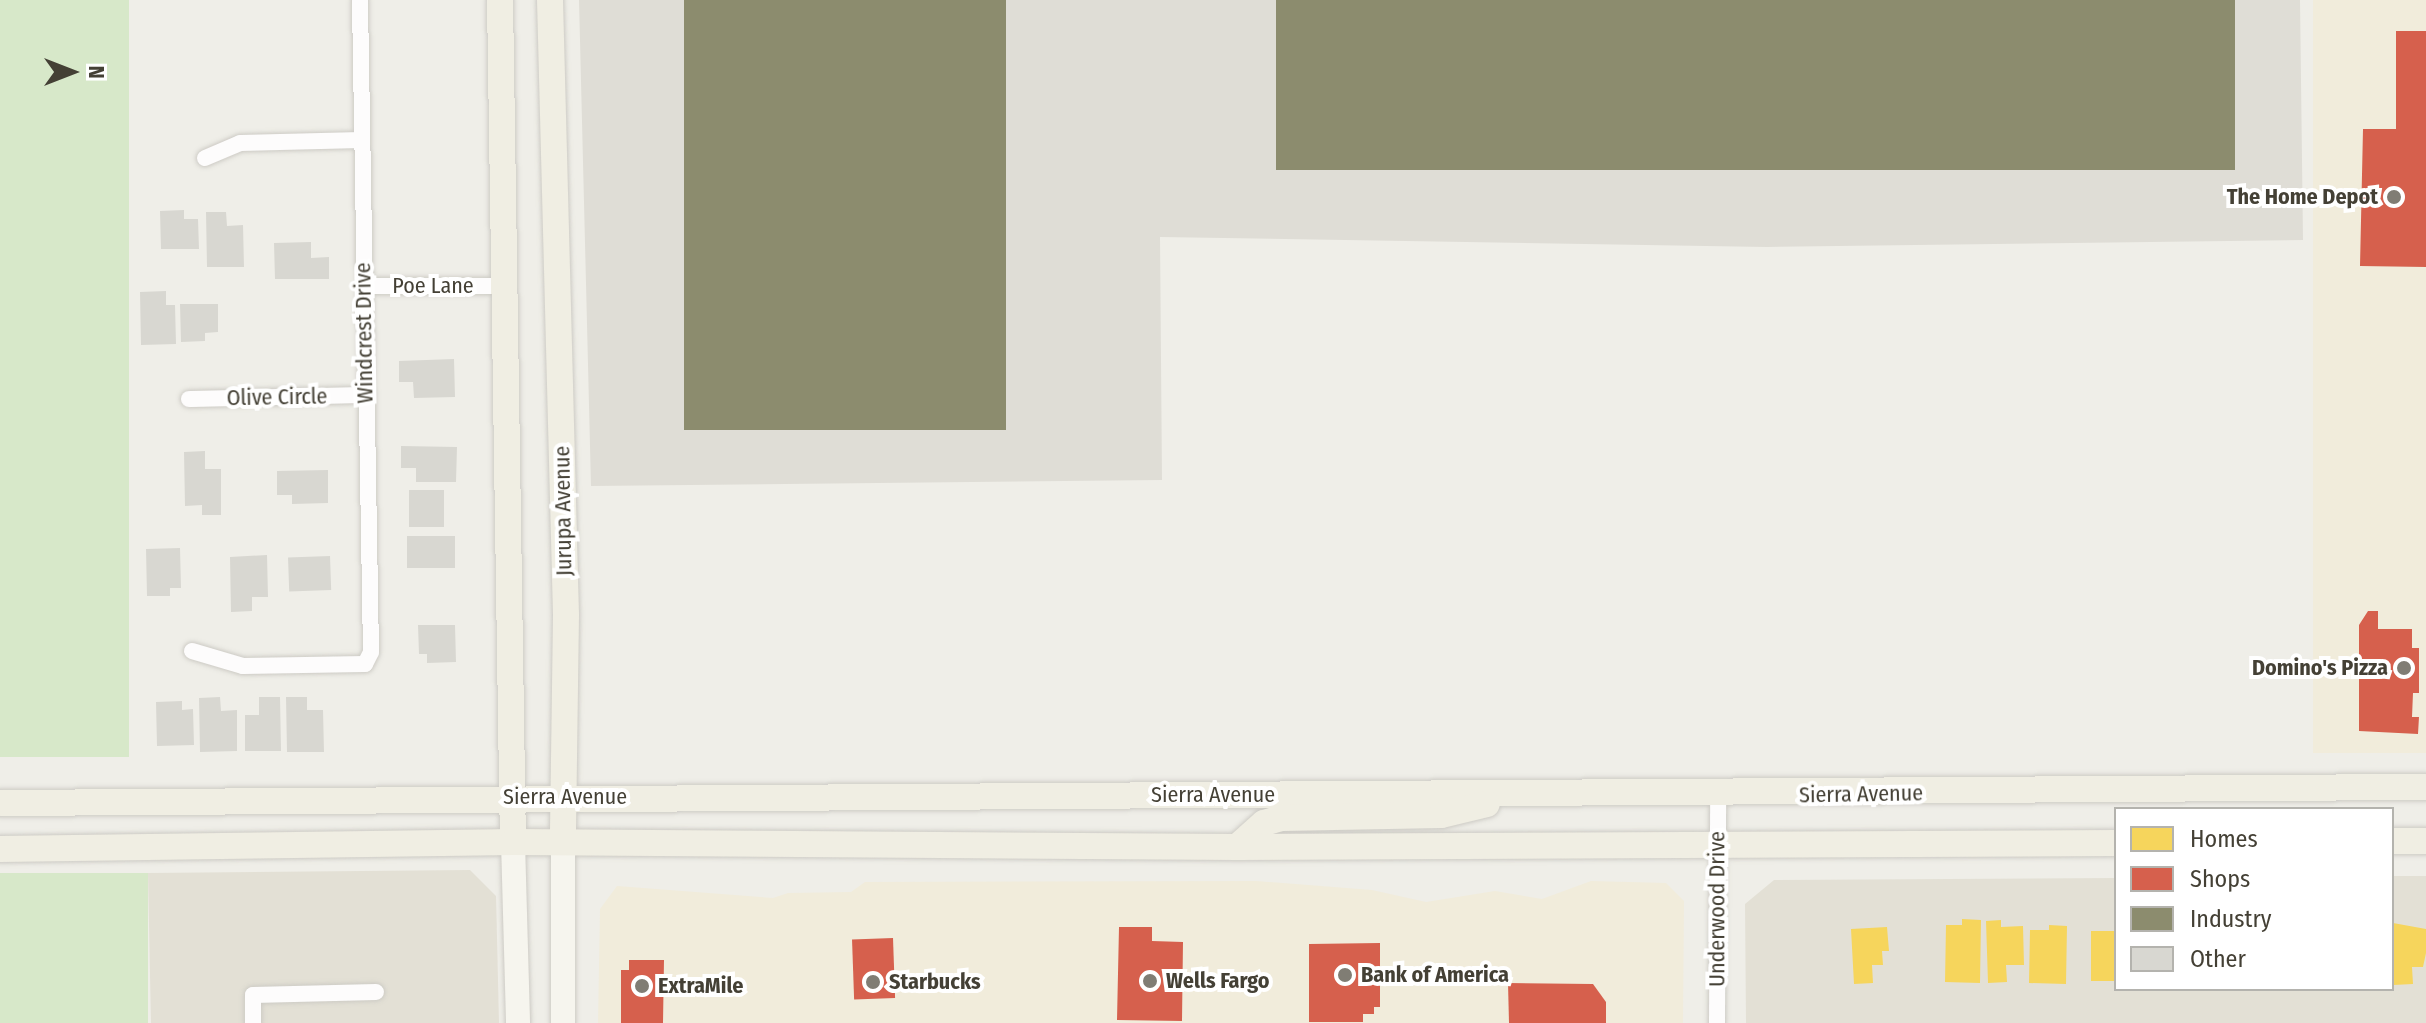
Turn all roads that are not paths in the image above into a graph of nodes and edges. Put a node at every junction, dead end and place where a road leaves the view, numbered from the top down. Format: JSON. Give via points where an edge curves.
{"nodes":[{"id":1,"x":360,"y":0,"type":"edge"},
{"id":2,"x":500,"y":0,"type":"edge"},
{"id":3,"x":550,"y":0,"type":"edge"},
{"id":4,"x":361,"y":140,"type":"junction"},
{"id":5,"x":205,"y":158,"type":"dead end"},
{"id":6,"x":364,"y":286,"type":"junction"},
{"id":7,"x":502,"y":286,"type":"junction"},
{"id":8,"x":365,"y":395,"type":"junction"},
{"id":9,"x":189,"y":399,"type":"dead end"},
{"id":10,"x":192,"y":651,"type":"dead end"},
{"id":11,"x":2426,"y":787,"type":"edge"},
{"id":12,"x":1517,"y":794,"type":"junction"},
{"id":13,"x":1718,"y":795,"type":"junction"},
{"id":14,"x":510,"y":797,"type":"junction"},
{"id":15,"x":564,"y":799,"type":"junction"},
{"id":16,"x":0,"y":803,"type":"edge"},
{"id":17,"x":2394,"y":841,"type":"edge"},
{"id":18,"x":2426,"y":841,"type":"edge"},
{"id":19,"x":513,"y":842,"type":"junction"},
{"id":20,"x":563,"y":842,"type":"junction"},
{"id":21,"x":2114,"y":843,"type":"edge"},
{"id":22,"x":1237,"y":847,"type":"junction"},
{"id":23,"x":1717,"y":847,"type":"junction"},
{"id":24,"x":0,"y":849,"type":"edge"},
{"id":25,"x":376,"y":992,"type":"dead end"},
{"id":26,"x":253,"y":1023,"type":"edge"},
{"id":27,"x":518,"y":1023,"type":"edge"},
{"id":28,"x":563,"y":1023,"type":"edge"},
{"id":29,"x":1717,"y":1023,"type":"edge"}],
"edges":[{"from":1,"to":4,"type":"street","name":"Windcrest Drive"},
{"from":2,"to":7,"type":"main road"},
{"from":3,"to":15,"type":"main road","name":"Jurupa Avenue","via":[[566,615]]},
{"from":4,"to":5,"type":"street","via":[[240,143]]},
{"from":4,"to":6,"type":"street","name":"Windcrest Drive"},
{"from":6,"to":7,"type":"street","name":"Poe Lane"},
{"from":6,"to":8,"type":"street","name":"Windcrest Drive"},
{"from":7,"to":14,"type":"main road"},
{"from":8,"to":9,"type":"street","name":"Olive Circle"},
{"from":8,"to":10,"type":"street","name":"Windcrest Drive","via":[[371,648],[365,664],[243,666]]},
{"from":11,"to":13,"type":"main road","name":"Sierra Avenue"},
{"from":12,"to":13,"type":"main road","name":"Sierra Avenue"},
{"from":12,"to":15,"type":"main road","name":"Sierra Avenue"},
{"from":12,"to":22,"type":"main road","via":[[1441,815],[1282,818],[1264,823]]},
{"from":13,"to":23,"type":"street","name":"Underwood Drive"},
{"from":14,"to":15,"type":"main road","name":"Sierra Avenue"},
{"from":14,"to":16,"type":"main road","name":"Sierra Avenue"},
{"from":14,"to":19,"type":"main road"},
{"from":15,"to":20,"type":"main road","name":"Jurupa Avenue"},
{"from":17,"to":18,"type":"main road"},
{"from":19,"to":20,"type":"main road","name":"Sierra Avenue"},
{"from":19,"to":24,"type":"main road","name":"Sierra Avenue"},
{"from":19,"to":27,"type":"main road"},
{"from":20,"to":22,"type":"main road","name":"Sierra Avenue"},
{"from":20,"to":28,"type":"main road","name":"Jurupa Avenue"},
{"from":21,"to":23,"type":"main road","name":"Sierra Avenue"},
{"from":22,"to":23,"type":"main road","name":"Sierra Avenue"},
{"from":23,"to":29,"type":"street","name":"Underwood Drive"},
{"from":25,"to":26,"type":"street","via":[[253,995]]}]}
